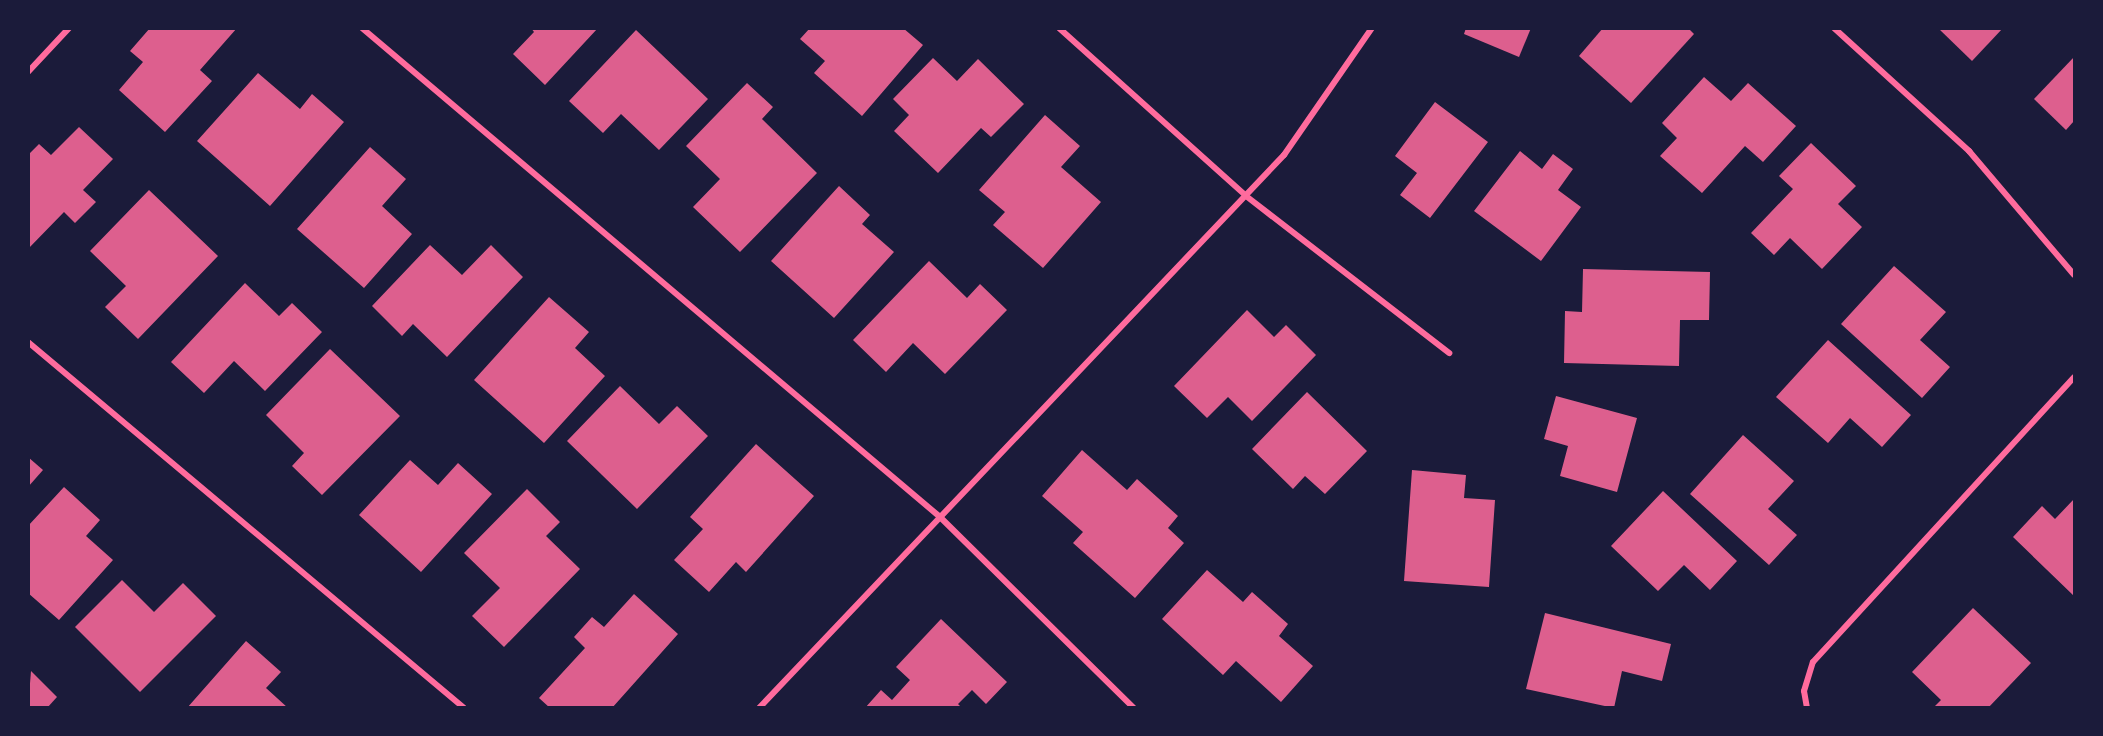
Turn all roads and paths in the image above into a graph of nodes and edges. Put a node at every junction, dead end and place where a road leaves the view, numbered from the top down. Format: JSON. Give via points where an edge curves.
{"nodes":[{"id":1,"x":69,"y":28,"type":"edge"},
{"id":2,"x":362,"y":28,"type":"edge"},
{"id":3,"x":1059,"y":28,"type":"edge"},
{"id":4,"x":1372,"y":28,"type":"edge"},
{"id":5,"x":1834,"y":28,"type":"edge"},
{"id":6,"x":28,"y":72,"type":"edge"},
{"id":7,"x":1246,"y":196,"type":"junction"},
{"id":8,"x":2074,"y":275,"type":"edge"},
{"id":9,"x":28,"y":342,"type":"edge"},
{"id":10,"x":1449,"y":353,"type":"dead end"},
{"id":11,"x":2074,"y":376,"type":"edge"},
{"id":12,"x":940,"y":517,"type":"junction"},
{"id":13,"x":464,"y":708,"type":"edge"},
{"id":14,"x":759,"y":708,"type":"edge"},
{"id":15,"x":1134,"y":708,"type":"edge"},
{"id":16,"x":1807,"y":708,"type":"edge"}],
"edges":[{"from":1,"to":6,"type":"street"},
{"from":2,"to":12,"type":"street"},
{"from":3,"to":7,"type":"street"},
{"from":4,"to":7,"type":"street","via":[[1324,105]]},
{"from":5,"to":8,"type":"street","via":[[1969,151]]},
{"from":7,"to":10,"type":"street"},
{"from":7,"to":12,"type":"street","via":[[1108,334]]},
{"from":9,"to":13,"type":"street"},
{"from":11,"to":16,"type":"street","via":[[1813,662],[1804,691]]},
{"from":12,"to":14,"type":"street"},
{"from":12,"to":15,"type":"street"}]}
